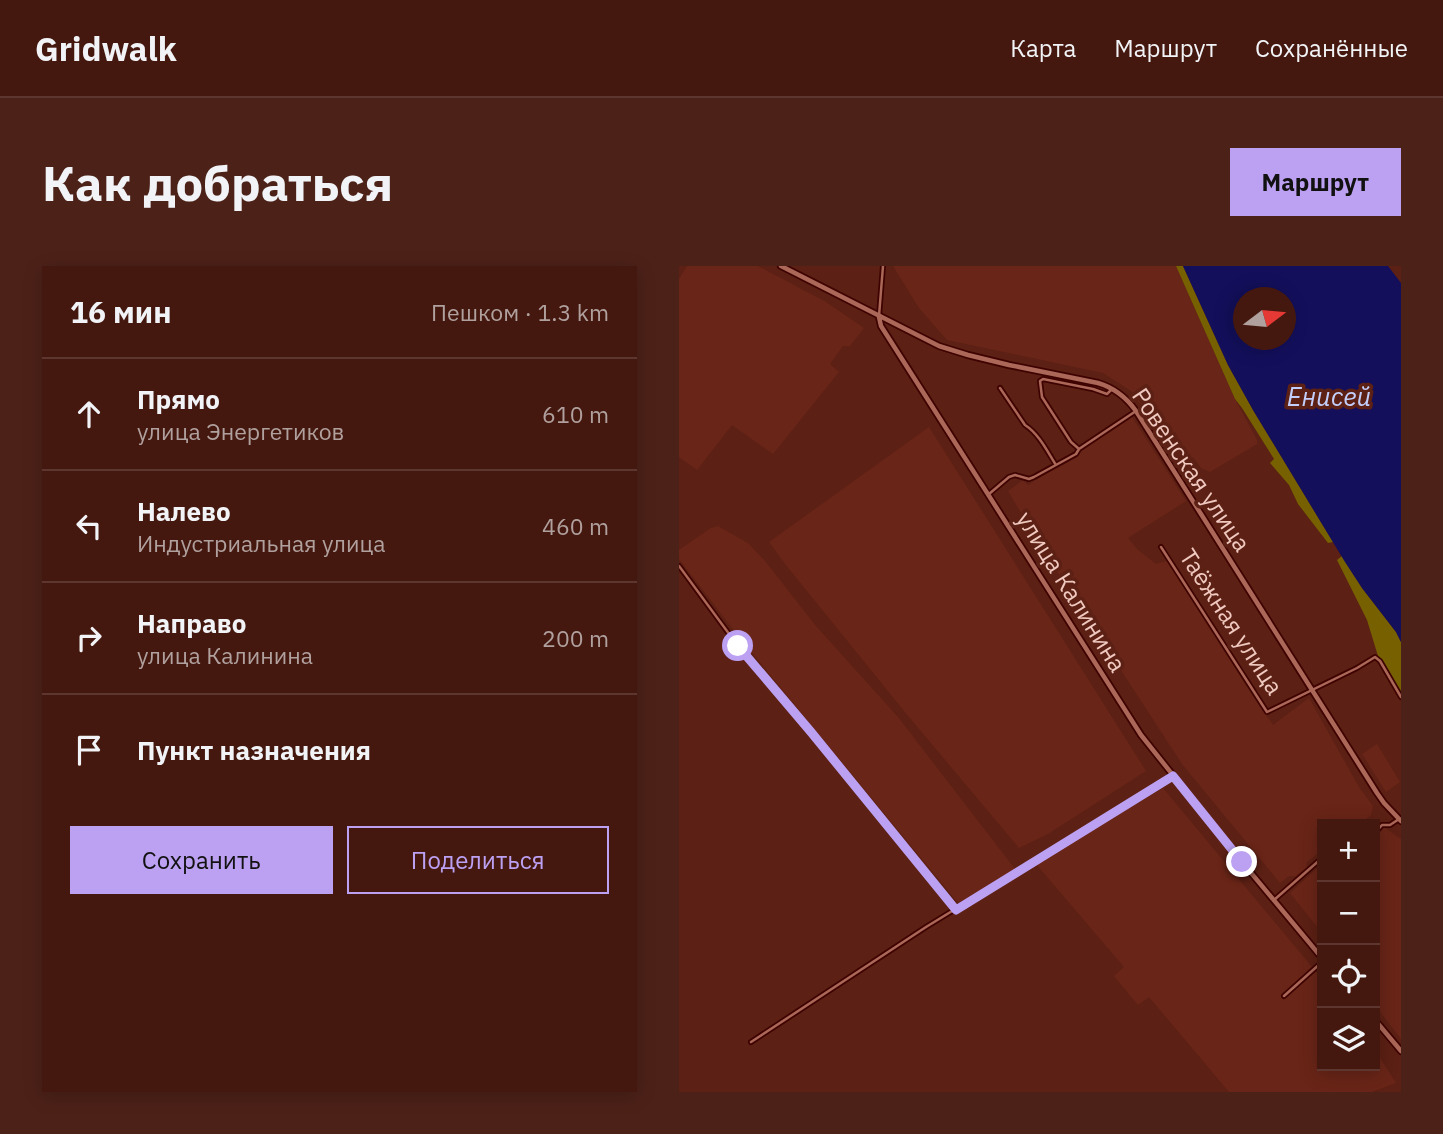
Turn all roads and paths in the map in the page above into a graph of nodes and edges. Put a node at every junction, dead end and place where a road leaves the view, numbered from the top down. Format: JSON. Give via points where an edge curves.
{"nodes":[{"id":1,"x":781,"y":266,"type":"edge"},
{"id":2,"x":883,"y":266,"type":"edge"},
{"id":3,"x":879,"y":316,"type":"junction"},
{"id":4,"x":1000,"y":388,"type":"dead end"},
{"id":5,"x":1112,"y":388,"type":"junction"},
{"id":6,"x":1136,"y":411,"type":"junction"},
{"id":7,"x":1079,"y":449,"type":"junction"},
{"id":8,"x":1056,"y":465,"type":"junction"},
{"id":9,"x":989,"y":494,"type":"junction"},
{"id":10,"x":1161,"y":547,"type":"dead end"},
{"id":11,"x":679,"y":566,"type":"edge"},
{"id":12,"x":1311,"y":691,"type":"junction"},
{"id":13,"x":1401,"y":697,"type":"edge"},
{"id":14,"x":1173,"y":776,"type":"junction"},
{"id":15,"x":1400,"y":820,"type":"edge"},
{"id":16,"x":1380,"y":827,"type":"edge"},
{"id":17,"x":1317,"y":862,"type":"edge"},
{"id":18,"x":1274,"y":900,"type":"junction"},
{"id":19,"x":956,"y":910,"type":"junction"},
{"id":20,"x":1317,"y":954,"type":"edge"},
{"id":21,"x":1317,"y":965,"type":"edge"},
{"id":22,"x":1284,"y":996,"type":"dead end"},
{"id":23,"x":1380,"y":1026,"type":"edge"},
{"id":24,"x":751,"y":1042,"type":"dead end"},
{"id":25,"x":1401,"y":1051,"type":"edge"}],
"edges":[{"from":1,"to":3,"type":"main road"},
{"from":2,"to":3,"type":"street"},
{"from":3,"to":5,"type":"main road","name":"Ровенская улица","via":[[953,351]]},
{"from":3,"to":9,"type":"main road","name":"улица Калинина","via":[[881,326]]},
{"from":4,"to":8,"type":"street"},
{"from":5,"to":6,"type":"main road","name":"Ровенская улица"},
{"from":5,"to":7,"type":"street","via":[[1107,394],[1041,380],[1042,397]]},
{"from":6,"to":7,"type":"street"},
{"from":6,"to":12,"type":"main road","name":"Ровенская улица"},
{"from":7,"to":8,"type":"street"},
{"from":8,"to":9,"type":"street","via":[[1028,479],[1009,477]]},
{"from":9,"to":14,"type":"main road","name":"улица Калинина","via":[[1128,715]]},
{"from":10,"to":12,"type":"street","name":"Таёжная улица","via":[[1265,711]]},
{"from":11,"to":19,"type":"street","via":[[738,646]]},
{"from":12,"to":13,"type":"street","via":[[1375,657]]},
{"from":12,"to":15,"type":"main road","name":"Ровенская улица","via":[[1384,803]]},
{"from":14,"to":18,"type":"main road","name":"улица Калинина"},
{"from":14,"to":19,"type":"street"},
{"from":15,"to":16,"type":"street"},
{"from":17,"to":18,"type":"street"},
{"from":18,"to":20,"type":"main road","name":"улица Калинина"},
{"from":19,"to":24,"type":"street"},
{"from":21,"to":22,"type":"street"},
{"from":23,"to":25,"type":"main road"}]}
